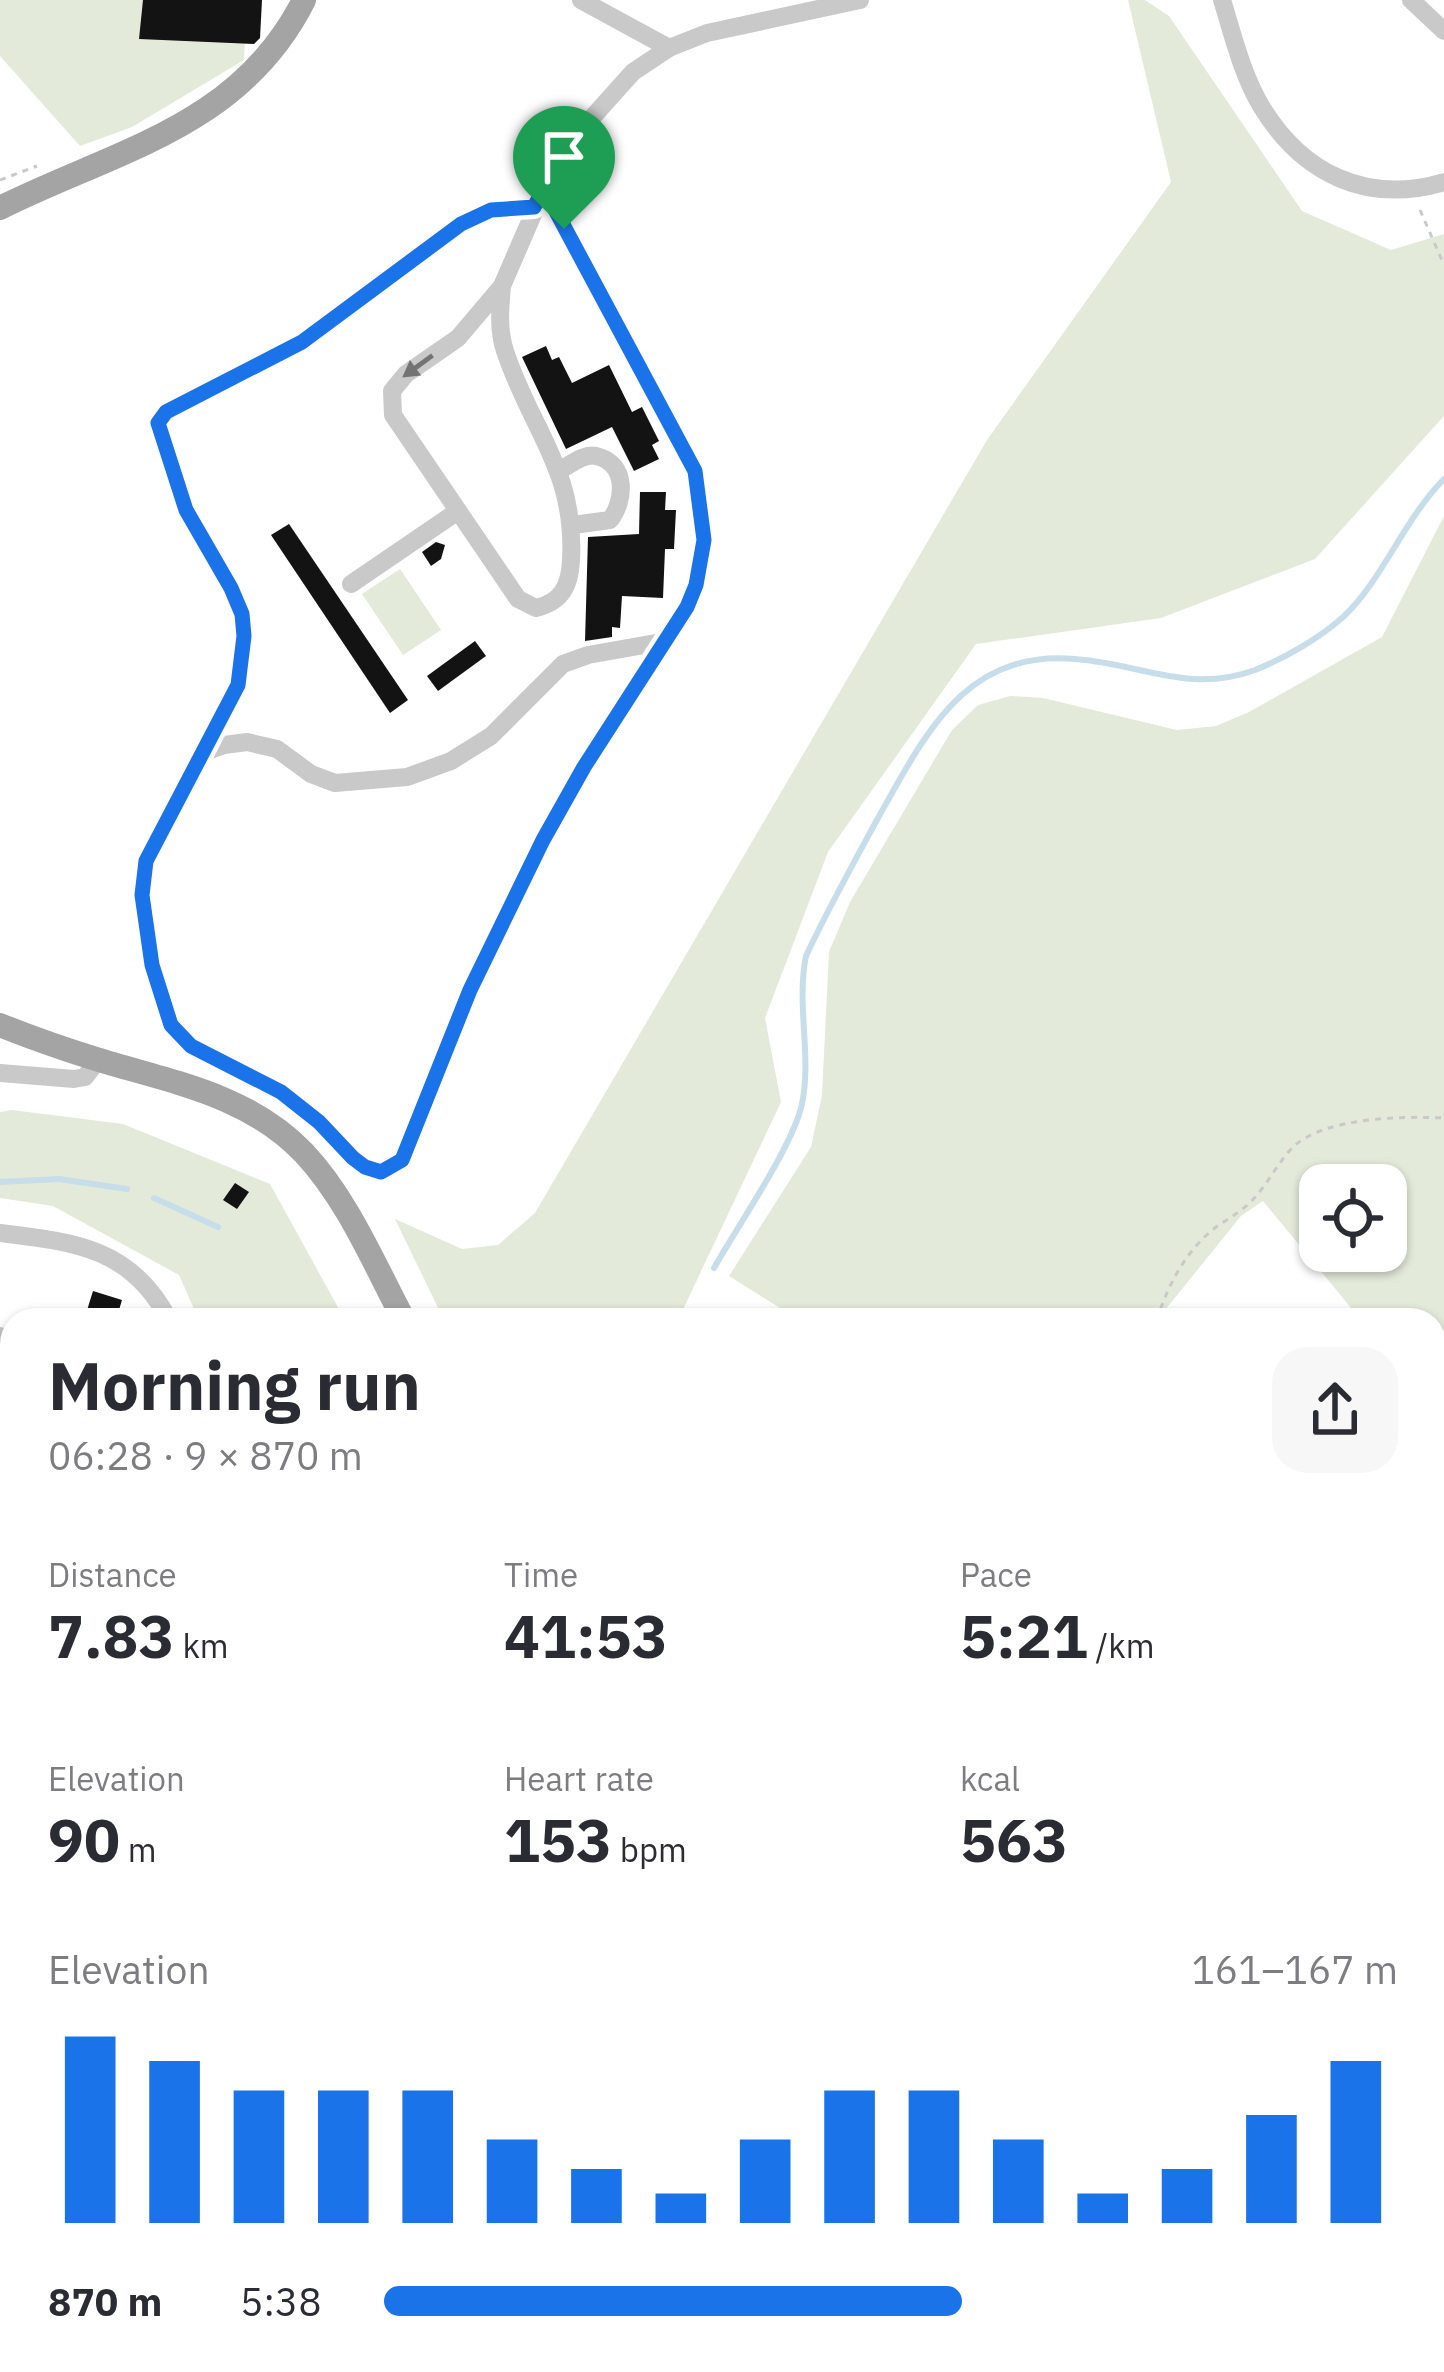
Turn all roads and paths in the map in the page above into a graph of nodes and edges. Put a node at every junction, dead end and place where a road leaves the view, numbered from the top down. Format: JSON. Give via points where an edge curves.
{"nodes":[{"id":1,"x":304,"y":0,"type":"edge"},
{"id":2,"x":581,"y":0,"type":"edge"},
{"id":3,"x":860,"y":0,"type":"edge"},
{"id":4,"x":1222,"y":0,"type":"edge"},
{"id":5,"x":1411,"y":0,"type":"edge"},
{"id":6,"x":1444,"y":31,"type":"edge"},
{"id":7,"x":669,"y":48,"type":"junction"},
{"id":8,"x":1444,"y":182,"type":"edge"},
{"id":9,"x":1412,"y":191,"type":"junction"},
{"id":10,"x":539,"y":198,"type":"junction"},
{"id":11,"x":0,"y":208,"type":"edge"},
{"id":12,"x":1444,"y":265,"type":"edge"},
{"id":13,"x":502,"y":286,"type":"junction"},
{"id":14,"x":458,"y":338,"type":"junction"},
{"id":15,"x":506,"y":354,"type":"junction"},
{"id":16,"x":560,"y":470,"type":"junction"},
{"id":17,"x":458,"y":511,"type":"junction"},
{"id":18,"x":573,"y":525,"type":"junction"},
{"id":19,"x":351,"y":584,"type":"dead end"},
{"id":20,"x":667,"y":641,"type":"junction"},
{"id":21,"x":202,"y":753,"type":"junction"},
{"id":22,"x":0,"y":1025,"type":"edge"},
{"id":23,"x":98,"y":1060,"type":"junction"},
{"id":24,"x":0,"y":1073,"type":"edge"},
{"id":25,"x":1444,"y":1118,"type":"edge"},
{"id":26,"x":0,"y":1233,"type":"edge"},
{"id":27,"x":161,"y":1308,"type":"edge"},
{"id":28,"x":398,"y":1308,"type":"edge"},
{"id":29,"x":1161,"y":1308,"type":"edge"}],
"edges":[{"from":1,"to":11,"type":"main road","via":[[258,69],[209,109]]},
{"from":2,"to":7,"type":"street"},
{"from":3,"to":7,"type":"street"},
{"from":4,"to":9,"type":"street","via":[[1259,103],[1299,153],[1351,183]]},
{"from":5,"to":6,"type":"street"},
{"from":7,"to":10,"type":"street","via":[[608,97]]},
{"from":8,"to":9,"type":"street"},
{"from":9,"to":12,"type":"path"},
{"from":10,"to":13,"type":"street"},
{"from":10,"to":20,"type":"street","via":[[695,471],[701,563]]},
{"from":10,"to":21,"type":"street","via":[[461,224],[302,342],[160,418],[186,510],[242,614],[238,685]]},
{"from":13,"to":14,"type":"street"},
{"from":13,"to":15,"type":"street"},
{"from":14,"to":15,"type":"street","via":[[484,339]]},
{"from":14,"to":17,"type":"street","one_way":true,"via":[[398,381],[390,402]]},
{"from":15,"to":16,"type":"street"},
{"from":16,"to":18,"type":"street"},
{"from":16,"to":18,"type":"street","via":[[594,455],[614,467],[622,489],[610,520]]},
{"from":17,"to":18,"type":"street","via":[[518,599],[536,608],[569,582]]},
{"from":17,"to":19,"type":"street"},
{"from":20,"to":21,"type":"street","via":[[563,664],[491,736],[407,777],[335,783],[277,749],[247,742]]},
{"from":20,"to":21,"type":"street","via":[[543,840],[470,990],[409,1146],[381,1172],[353,1158],[281,1092],[203,1054],[171,1025],[152,965],[142,877]]},
{"from":22,"to":23,"type":"main road"},
{"from":23,"to":24,"type":"street","via":[[74,1079]]},
{"from":23,"to":28,"type":"main road","via":[[215,1094],[282,1133],[349,1216]]},
{"from":25,"to":29,"type":"path","via":[[1370,1120],[1295,1145],[1264,1189],[1188,1257]]},
{"from":26,"to":27,"type":"street","via":[[104,1252],[143,1282]]}]}
